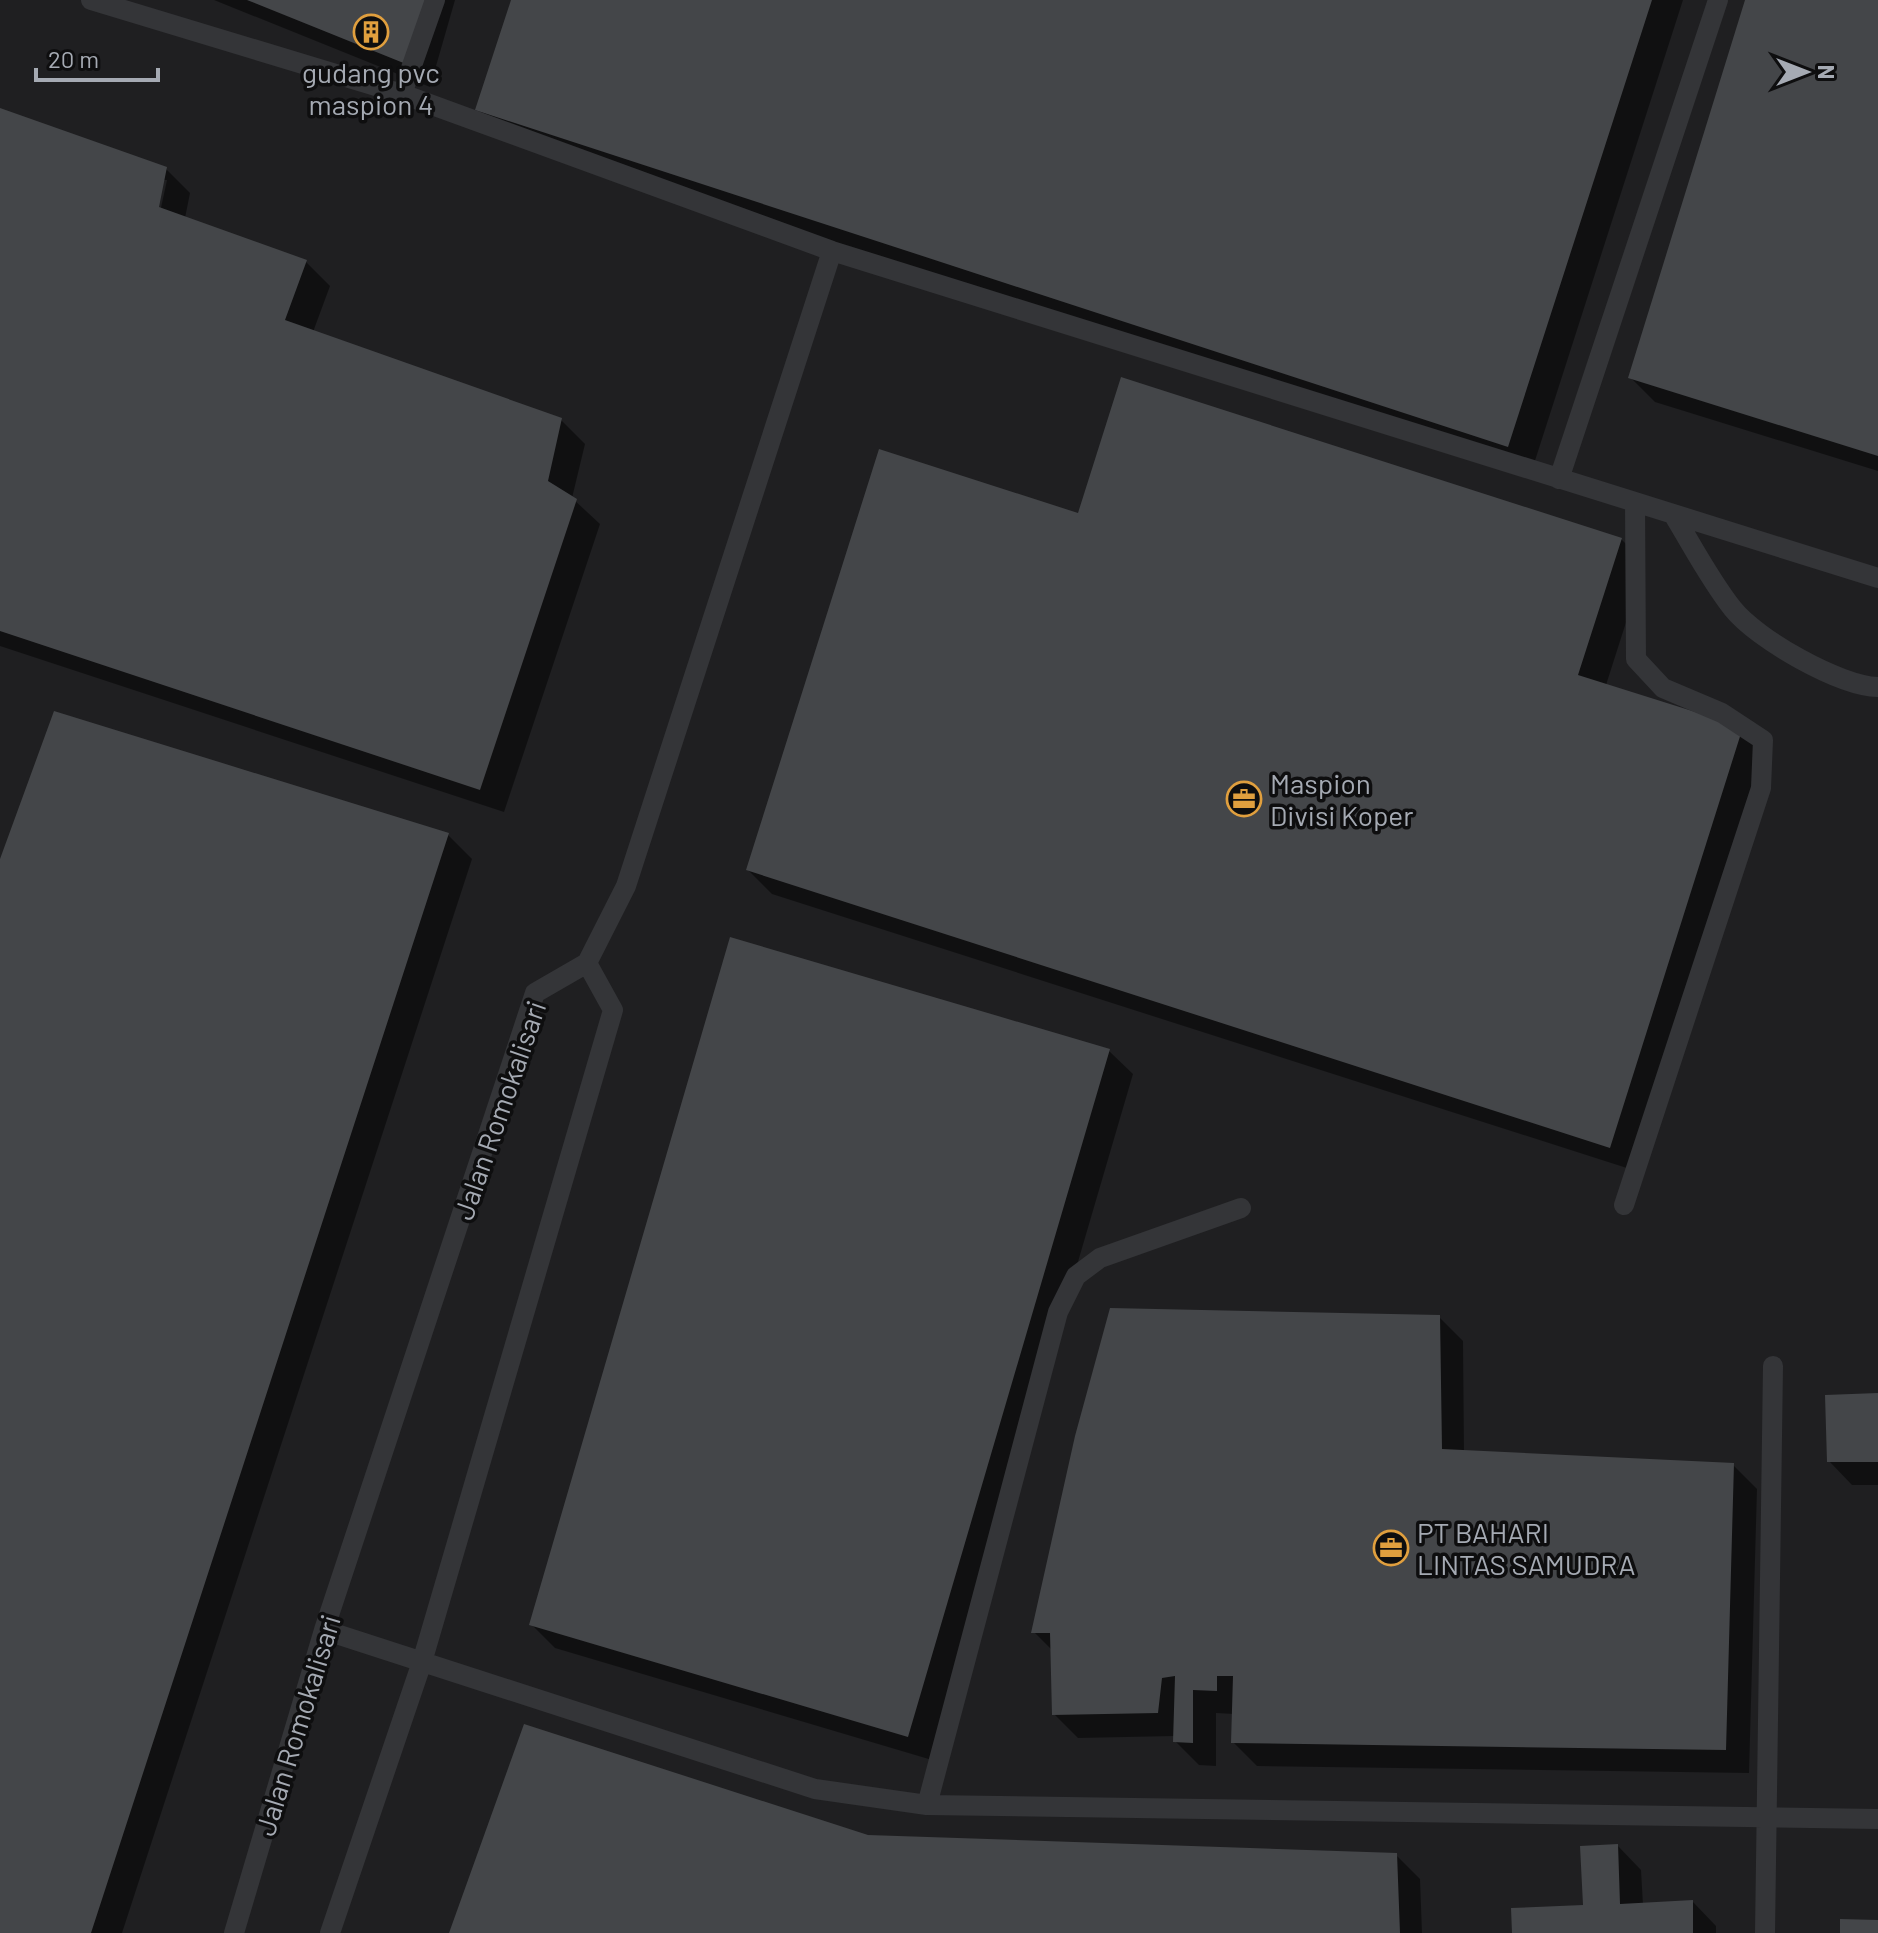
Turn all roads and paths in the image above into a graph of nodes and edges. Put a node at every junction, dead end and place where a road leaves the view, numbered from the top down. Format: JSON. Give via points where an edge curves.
{"nodes":[{"id":1,"x":91,"y":0,"type":"edge"},
{"id":2,"x":435,"y":0,"type":"edge"},
{"id":3,"x":1718,"y":0,"type":"edge"},
{"id":4,"x":402,"y":94,"type":"junction"},
{"id":5,"x":832,"y":251,"type":"junction"},
{"id":6,"x":1559,"y":479,"type":"junction"},
{"id":7,"x":1635,"y":503,"type":"junction"},
{"id":8,"x":1673,"y":514,"type":"junction"},
{"id":9,"x":1878,"y":578,"type":"edge"},
{"id":10,"x":1878,"y":687,"type":"edge"},
{"id":11,"x":587,"y":963,"type":"junction"},
{"id":12,"x":1624,"y":1205,"type":"dead end"},
{"id":13,"x":1241,"y":1208,"type":"dead end"},
{"id":14,"x":1773,"y":1366,"type":"dead end"},
{"id":15,"x":324,"y":1630,"type":"junction"},
{"id":16,"x":422,"y":1662,"type":"junction"},
{"id":17,"x":927,"y":1805,"type":"junction"},
{"id":18,"x":1767,"y":1818,"type":"junction"},
{"id":19,"x":1878,"y":1819,"type":"edge"},
{"id":20,"x":234,"y":1933,"type":"edge"},
{"id":21,"x":330,"y":1933,"type":"edge"},
{"id":22,"x":1765,"y":1933,"type":"edge"}],
"edges":[{"from":1,"to":4,"type":"lane"},
{"from":2,"to":4,"type":"lane"},
{"from":3,"to":6,"type":"lane"},
{"from":4,"to":5,"type":"lane"},
{"from":5,"to":6,"type":"lane"},
{"from":5,"to":11,"type":"lane","via":[[626,886]]},
{"from":6,"to":7,"type":"lane"},
{"from":7,"to":8,"type":"lane"},
{"from":7,"to":12,"type":"lane","via":[[1636,659],[1663,688],[1722,713],[1763,740],[1761,788]]},
{"from":8,"to":9,"type":"lane"},
{"from":8,"to":10,"type":"lane","via":[[1734,611],[1804,663],[1861,687]]},
{"from":11,"to":15,"type":"lane","name":"Jalan Romokalisari","via":[[535,993]]},
{"from":11,"to":16,"type":"lane","via":[[613,1010]]},
{"from":13,"to":17,"type":"lane","via":[[1100,1258],[1076,1276],[1058,1312]]},
{"from":14,"to":18,"type":"lane"},
{"from":15,"to":16,"type":"lane"},
{"from":15,"to":20,"type":"lane","name":"Jalan Romokalisari"},
{"from":16,"to":17,"type":"lane","via":[[815,1789]]},
{"from":16,"to":21,"type":"lane"},
{"from":17,"to":18,"type":"lane"},
{"from":18,"to":19,"type":"lane"},
{"from":18,"to":22,"type":"lane"}]}
